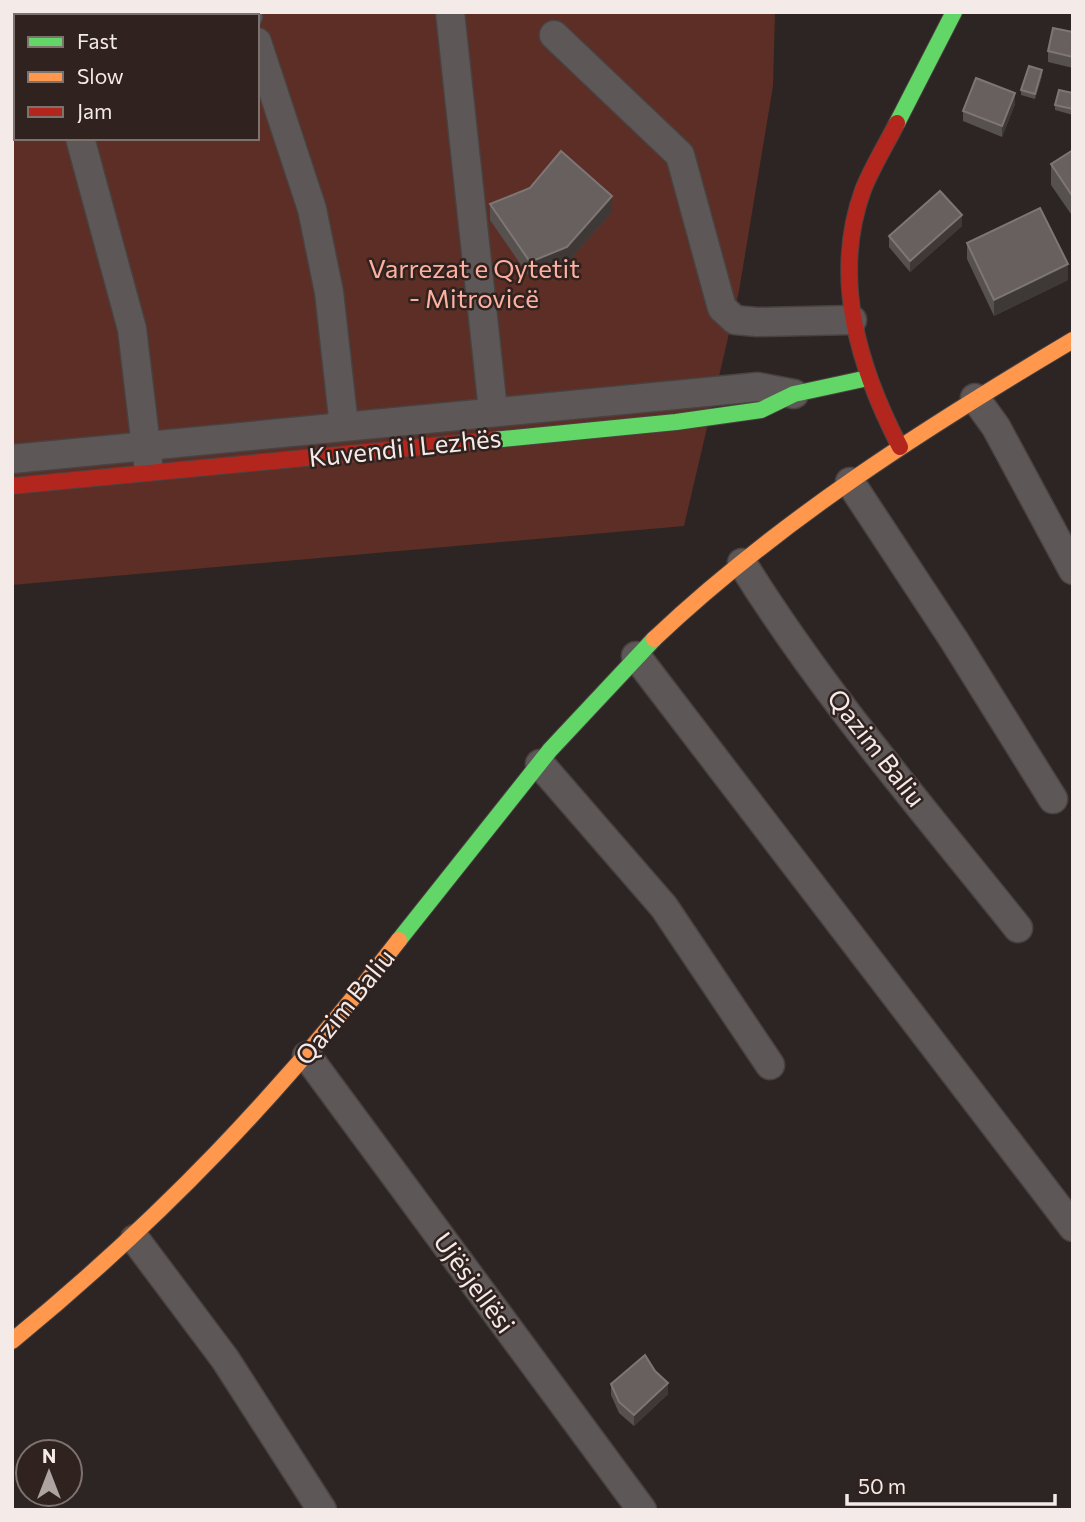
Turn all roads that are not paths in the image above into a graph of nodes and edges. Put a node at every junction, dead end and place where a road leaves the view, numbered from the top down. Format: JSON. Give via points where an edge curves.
{"nodes":[{"id":1,"x":450,"y":12,"type":"edge"},
{"id":2,"x":954,"y":12,"type":"edge"},
{"id":3,"x":554,"y":35,"type":"dead end"},
{"id":4,"x":259,"y":48,"type":"edge"},
{"id":5,"x":81,"y":140,"type":"edge"},
{"id":6,"x":852,"y":320,"type":"junction"},
{"id":7,"x":1073,"y":340,"type":"edge"},
{"id":8,"x":868,"y":378,"type":"junction"},
{"id":9,"x":794,"y":394,"type":"junction"},
{"id":10,"x":975,"y":398,"type":"junction"},
{"id":11,"x":493,"y":411,"type":"junction"},
{"id":12,"x":344,"y":426,"type":"junction"},
{"id":13,"x":146,"y":444,"type":"junction"},
{"id":14,"x":900,"y":447,"type":"junction"},
{"id":15,"x":12,"y":459,"type":"edge"},
{"id":16,"x":149,"y":473,"type":"junction"},
{"id":17,"x":850,"y":482,"type":"junction"},
{"id":18,"x":12,"y":486,"type":"edge"},
{"id":19,"x":742,"y":563,"type":"junction"},
{"id":20,"x":1073,"y":570,"type":"edge"},
{"id":21,"x":636,"y":656,"type":"junction"},
{"id":22,"x":540,"y":764,"type":"junction"},
{"id":23,"x":1053,"y":799,"type":"dead end"},
{"id":24,"x":1018,"y":928,"type":"dead end"},
{"id":25,"x":307,"y":1056,"type":"junction"},
{"id":26,"x":770,"y":1065,"type":"dead end"},
{"id":27,"x":1073,"y":1227,"type":"edge"},
{"id":28,"x":135,"y":1239,"type":"junction"},
{"id":29,"x":12,"y":1344,"type":"edge"},
{"id":30,"x":12,"y":1358,"type":"edge"},
{"id":31,"x":322,"y":1510,"type":"edge"},
{"id":32,"x":642,"y":1510,"type":"edge"}],
"edges":[{"from":1,"to":11,"type":"street","name":"Kuvendi i Lezhës"},
{"from":2,"to":6,"type":"main road","via":[[861,197],[847,281]]},
{"from":3,"to":6,"type":"street","via":[[680,155],[722,308],[735,320]]},
{"from":4,"to":12,"type":"street","name":"Kuvendi i Lezhës","via":[[312,209],[329,292]]},
{"from":5,"to":13,"type":"street","via":[[132,329]]},
{"from":6,"to":8,"type":"main road"},
{"from":7,"to":10,"type":"main road","name":"Qazim Baliu"},
{"from":8,"to":9,"type":"main road","name":"Kuvendi i Lezhës"},
{"from":8,"to":14,"type":"main road"},
{"from":9,"to":11,"type":"street","name":"Kuvendi i Lezhës","via":[[758,387]]},
{"from":9,"to":16,"type":"main road","name":"Kuvendi i Lezhës","via":[[761,411],[676,422]]},
{"from":10,"to":14,"type":"main road","name":"Qazim Baliu"},
{"from":10,"to":20,"type":"street","via":[[996,427]]},
{"from":11,"to":12,"type":"street","name":"Kuvendi i Lezhës"},
{"from":12,"to":13,"type":"street","name":"Kuvendi i Lezhës"},
{"from":13,"to":15,"type":"street","name":"Kuvendi i Lezhës"},
{"from":13,"to":16,"type":"street"},
{"from":14,"to":17,"type":"main road","name":"Qazim Baliu"},
{"from":16,"to":18,"type":"main road","name":"Kuvendi i Lezhës"},
{"from":17,"to":19,"type":"main road","name":"Qazim Baliu"},
{"from":17,"to":23,"type":"street"},
{"from":19,"to":21,"type":"main road","name":"Qazim Baliu"},
{"from":19,"to":24,"type":"street","name":"Qazim Baliu","via":[[815,669]]},
{"from":21,"to":22,"type":"main road","name":"Qazim Baliu"},
{"from":21,"to":27,"type":"street"},
{"from":22,"to":25,"type":"main road","name":"Qazim Baliu"},
{"from":22,"to":26,"type":"street","via":[[664,907]]},
{"from":25,"to":28,"type":"main road","name":"Qazim Baliu"},
{"from":25,"to":32,"type":"street","name":"Ujësjellësi"},
{"from":28,"to":29,"type":"main road","name":"Qazim Baliu"},
{"from":28,"to":31,"type":"street","via":[[225,1359]]},
{"from":29,"to":30,"type":"street","name":"Qazim Baliu"}]}
